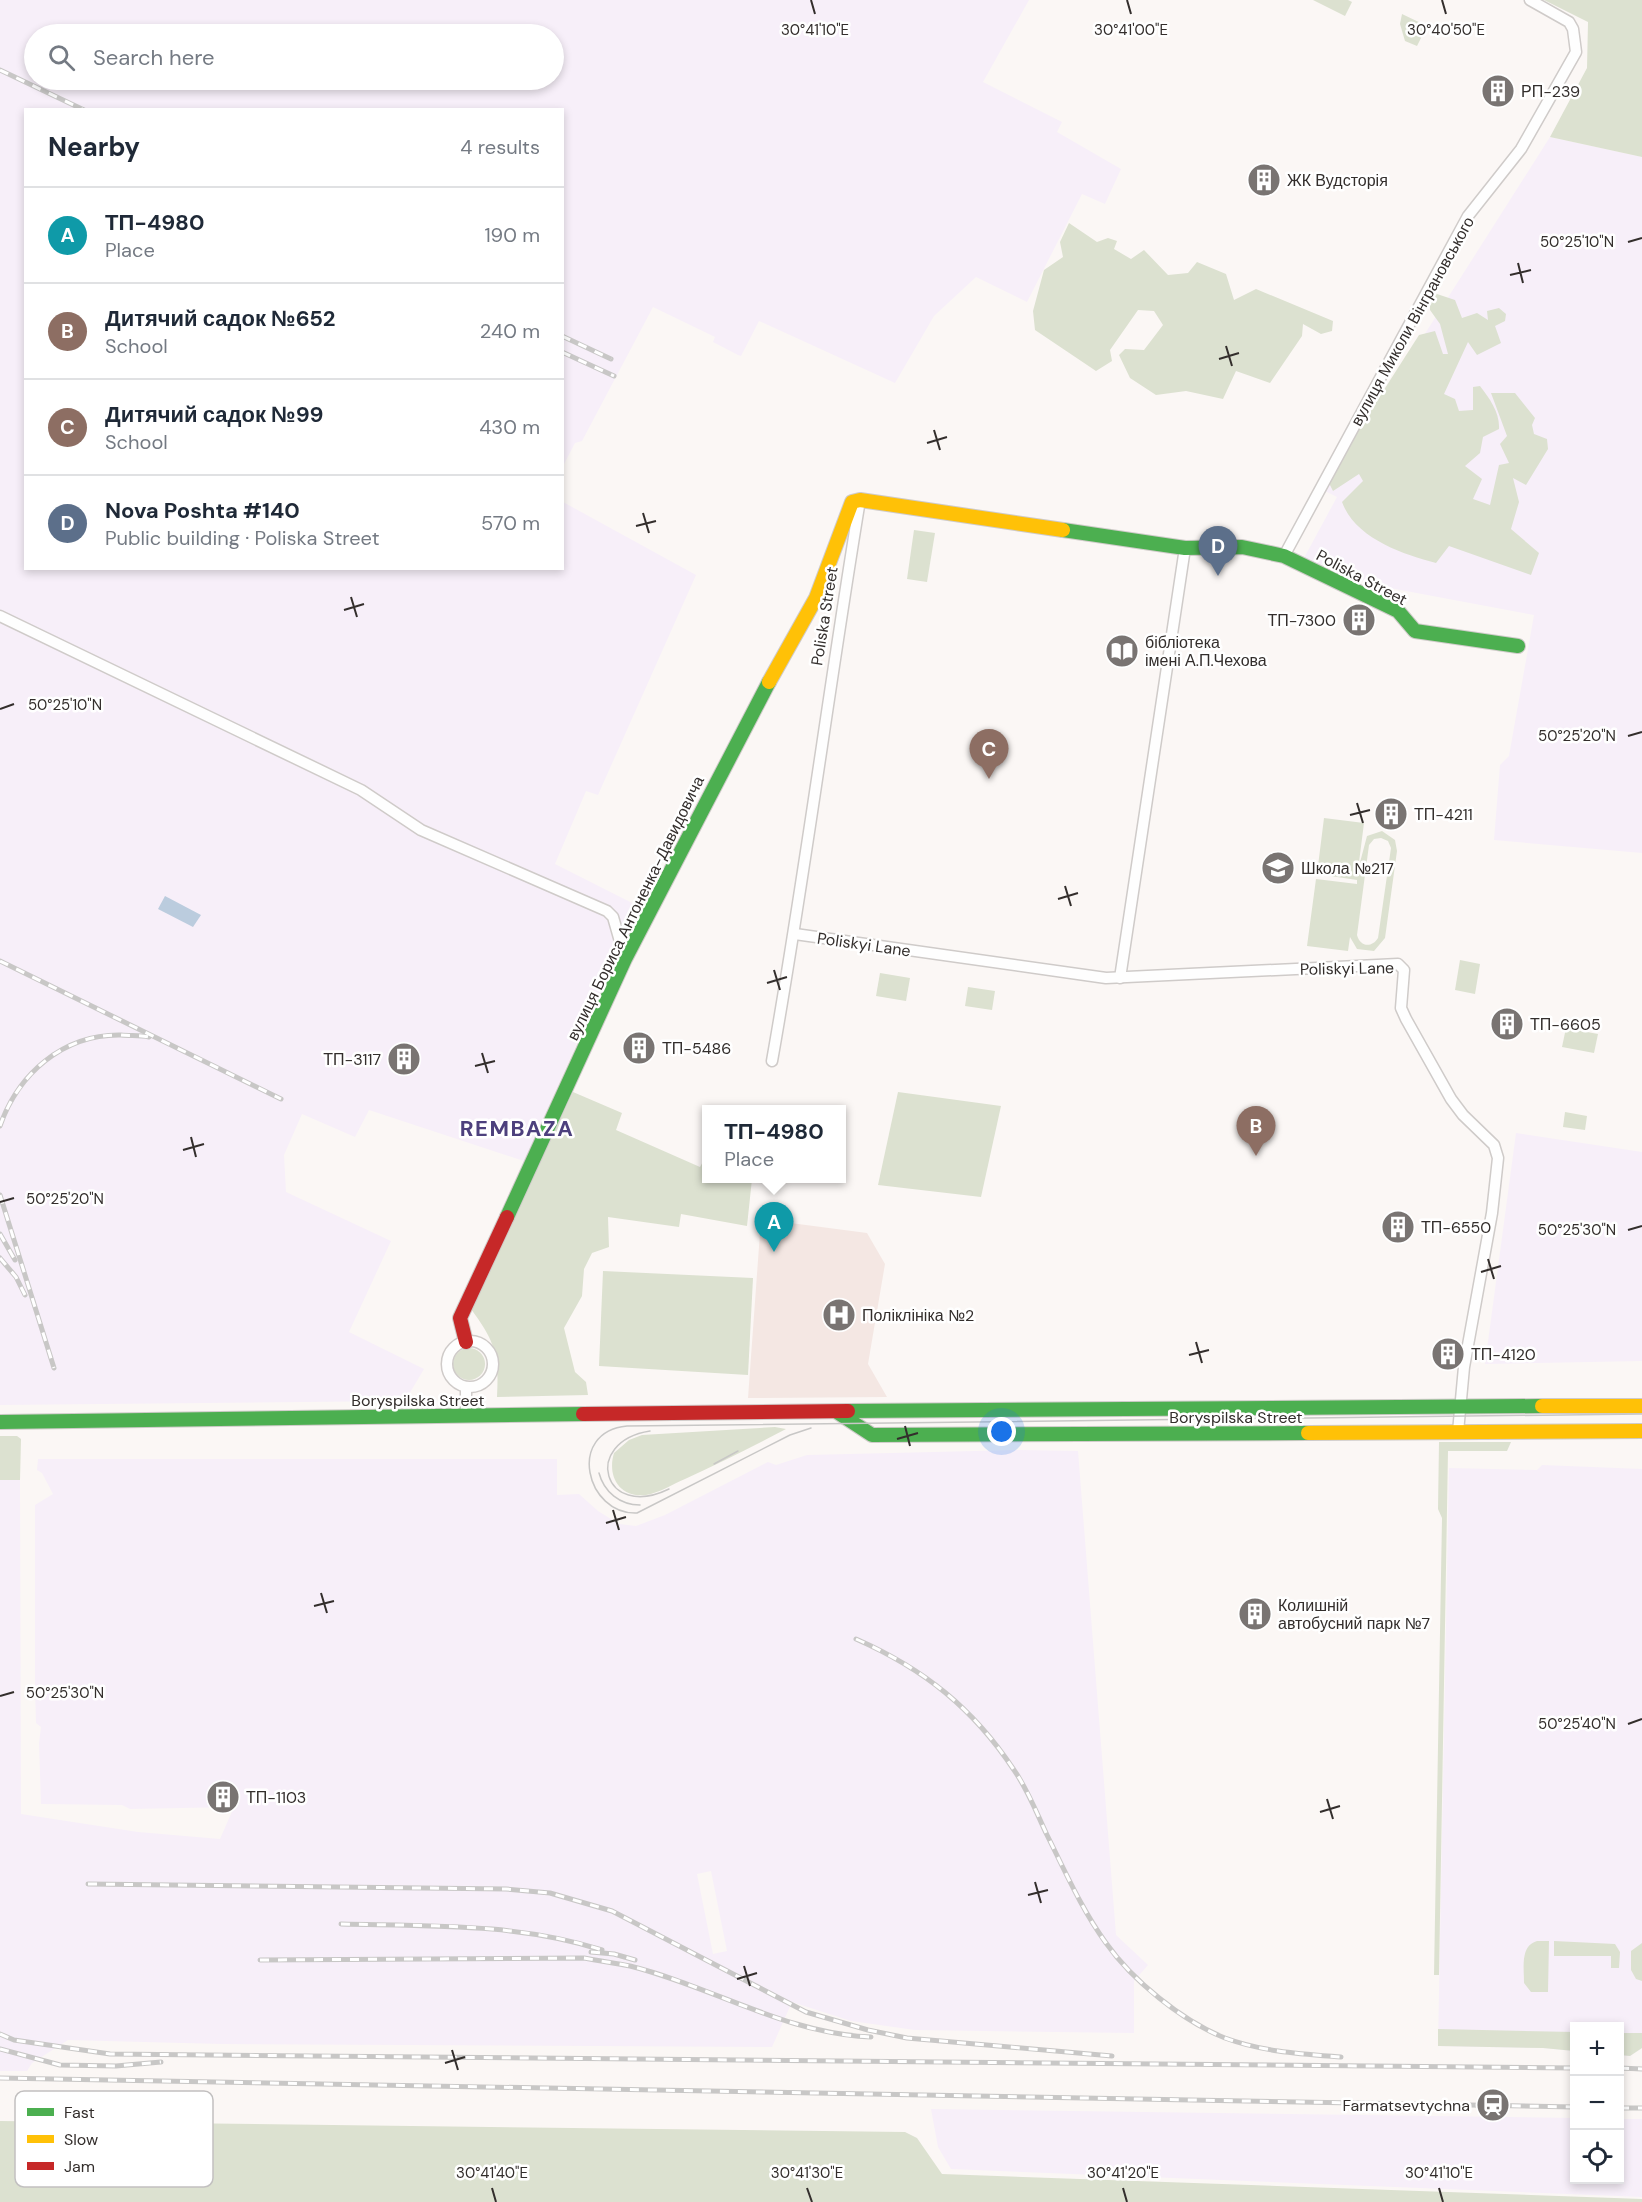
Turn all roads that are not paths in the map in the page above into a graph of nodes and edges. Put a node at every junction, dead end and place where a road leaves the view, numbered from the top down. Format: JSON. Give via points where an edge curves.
{"nodes":[{"id":1,"x":1530,"y":0,"type":"edge"},
{"id":2,"x":860,"y":500,"type":"junction"},
{"id":3,"x":1185,"y":548,"type":"junction"},
{"id":4,"x":1284,"y":555,"type":"junction"},
{"id":5,"x":0,"y":616,"type":"edge"},
{"id":6,"x":1518,"y":646,"type":"dead end"},
{"id":7,"x":795,"y":934,"type":"junction"},
{"id":8,"x":625,"y":959,"type":"junction"},
{"id":9,"x":1120,"y":978,"type":"junction"},
{"id":10,"x":772,"y":1061,"type":"dead end"},
{"id":11,"x":466,"y":1342,"type":"junction"},
{"id":12,"x":466,"y":1386,"type":"junction"},
{"id":13,"x":1642,"y":1406,"type":"edge"},
{"id":14,"x":1460,"y":1407,"type":"junction"},
{"id":15,"x":837,"y":1412,"type":"junction"},
{"id":16,"x":465,"y":1416,"type":"junction"},
{"id":17,"x":0,"y":1422,"type":"edge"},
{"id":18,"x":1642,"y":1431,"type":"edge"},
{"id":19,"x":1458,"y":1432,"type":"junction"}],
"edges":[{"from":1,"to":4,"type":"street","name":"вулиця Миколи Вінграновського","via":[[1563,17],[1574,29],[1576,52],[1521,149],[1468,216]]},
{"from":2,"to":3,"type":"main road","name":"Poliska Street"},
{"from":2,"to":7,"type":"street","name":"Poliska Street"},
{"from":2,"to":8,"type":"main road","name":"вулиця Бориса Антоненка-Давидовича","via":[[852,502],[816,598],[737,740]]},
{"from":3,"to":4,"type":"main road","name":"Poliska Street","via":[[1242,548]]},
{"from":3,"to":9,"type":"street"},
{"from":4,"to":6,"type":"main road","name":"Poliska Street","via":[[1398,611],[1415,631]]},
{"from":5,"to":8,"type":"street","via":[[361,790],[420,830],[607,911],[613,917]]},
{"from":7,"to":9,"type":"street","name":"Poliskyi Lane"},
{"from":7,"to":10,"type":"street","name":"Poliska Street"},
{"from":8,"to":11,"type":"main road","name":"вулиця Бориса Антоненка-Давидовича","via":[[460,1318]]},
{"from":9,"to":14,"type":"street","name":"Poliskyi Lane","via":[[1398,964],[1404,970],[1401,1008],[1406,1019],[1451,1099],[1494,1145],[1498,1158]]},
{"from":11,"to":12,"type":"street","via":[[451,1351],[447,1361],[452,1378]]},
{"from":11,"to":12,"type":"street","via":[[478,1343],[487,1350],[492,1366],[483,1382]]},
{"from":12,"to":16,"type":"street"},
{"from":13,"to":14,"type":"main road","name":"Boryspilska Street"},
{"from":14,"to":15,"type":"main road","name":"Boryspilska Street"},
{"from":14,"to":19,"type":"street","name":"Poliskyi Lane"},
{"from":15,"to":16,"type":"main road","name":"Boryspilska Street"},
{"from":15,"to":19,"type":"main road","name":"Boryspilska Street","via":[[872,1435]]},
{"from":16,"to":17,"type":"main road","name":"Boryspilska Street"},
{"from":18,"to":19,"type":"main road","name":"Boryspilska Street"}]}
